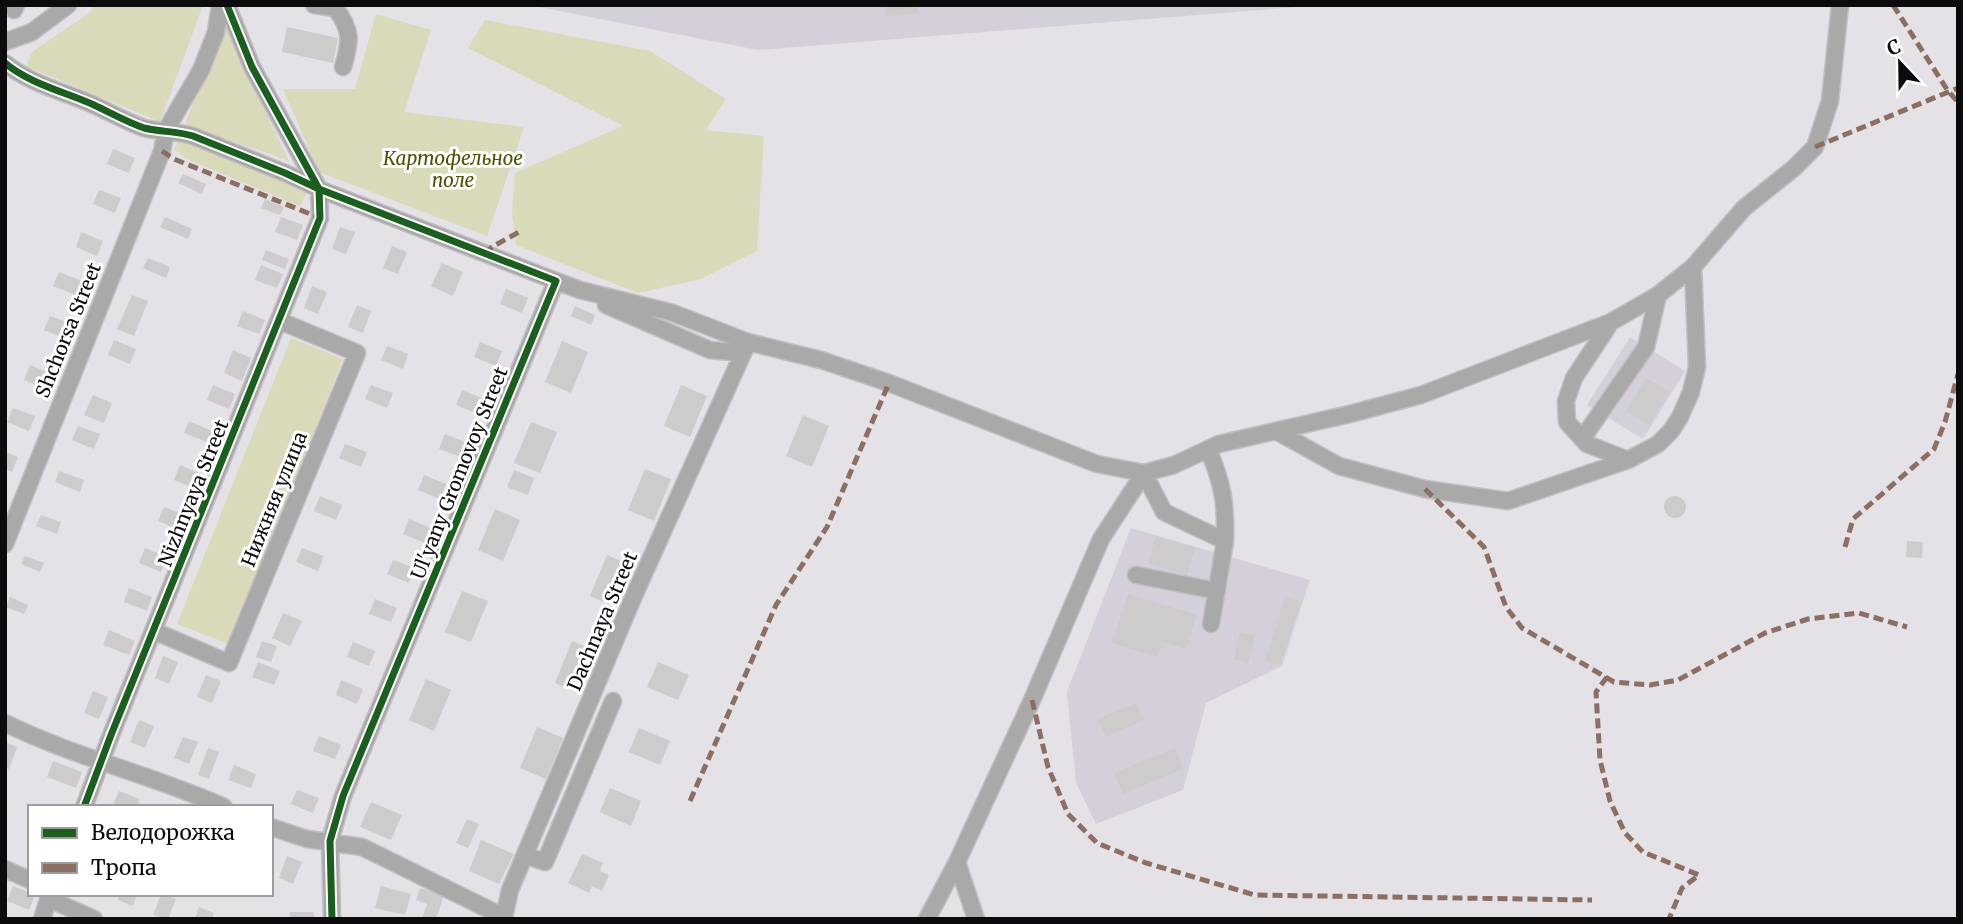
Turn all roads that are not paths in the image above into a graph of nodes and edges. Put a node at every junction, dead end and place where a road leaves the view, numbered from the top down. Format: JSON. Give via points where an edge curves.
{"nodes":[{"id":1,"x":68,"y":5,"type":"edge"},
{"id":2,"x":219,"y":5,"type":"edge"},
{"id":3,"x":227,"y":5,"type":"edge"},
{"id":4,"x":314,"y":5,"type":"edge"},
{"id":5,"x":1840,"y":5,"type":"edge"},
{"id":6,"x":5,"y":42,"type":"edge"},
{"id":7,"x":5,"y":63,"type":"edge"},
{"id":8,"x":344,"y":67,"type":"dead end"},
{"id":9,"x":166,"y":130,"type":"junction"},
{"id":10,"x":319,"y":189,"type":"junction"},
{"id":11,"x":1693,"y":267,"type":"junction"},
{"id":12,"x":556,"y":281,"type":"junction"},
{"id":13,"x":1658,"y":295,"type":"junction"},
{"id":14,"x":279,"y":321,"type":"junction"},
{"id":15,"x":1611,"y":322,"type":"junction"},
{"id":16,"x":745,"y":348,"type":"junction"},
{"id":17,"x":1276,"y":431,"type":"junction"},
{"id":18,"x":1582,"y":439,"type":"junction"},
{"id":19,"x":1208,"y":449,"type":"junction"},
{"id":20,"x":1628,"y":460,"type":"junction"},
{"id":21,"x":1144,"y":473,"type":"junction"},
{"id":22,"x":1225,"y":541,"type":"junction"},
{"id":23,"x":5,"y":544,"type":"edge"},
{"id":24,"x":1136,"y":575,"type":"dead end"},
{"id":25,"x":1217,"y":591,"type":"junction"},
{"id":26,"x":1211,"y":624,"type":"dead end"},
{"id":27,"x":154,"y":631,"type":"junction"},
{"id":28,"x":613,"y":701,"type":"dead end"},
{"id":29,"x":5,"y":723,"type":"edge"},
{"id":30,"x":102,"y":762,"type":"junction"},
{"id":31,"x":85,"y":805,"type":"edge"},
{"id":32,"x":220,"y":805,"type":"edge"},
{"id":33,"x":273,"y":828,"type":"edge"},
{"id":34,"x":330,"y":841,"type":"junction"},
{"id":35,"x":525,"y":855,"type":"junction"},
{"id":36,"x":957,"y":862,"type":"junction"},
{"id":37,"x":5,"y":869,"type":"edge"},
{"id":38,"x":28,"y":879,"type":"edge"},
{"id":39,"x":50,"y":897,"type":"edge"},
{"id":40,"x":504,"y":918,"type":"edge"},
{"id":41,"x":42,"y":919,"type":"edge"},
{"id":42,"x":93,"y":919,"type":"edge"},
{"id":43,"x":331,"y":919,"type":"edge"},
{"id":44,"x":927,"y":919,"type":"edge"},
{"id":45,"x":976,"y":919,"type":"edge"}],
"edges":[{"from":1,"to":6,"type":"street","via":[[32,32]]},
{"from":2,"to":9,"type":"street","name":"Shchorsa Street","via":[[216,32],[201,70]]},
{"from":3,"to":10,"type":"street","via":[[252,67]]},
{"from":4,"to":8,"type":"street","via":[[335,8],[348,25],[350,46]]},
{"from":5,"to":11,"type":"street","via":[[1830,100],[1815,147],[1744,208]]},
{"from":7,"to":9,"type":"street","via":[[34,81],[129,122]]},
{"from":9,"to":10,"type":"street","via":[[193,136]]},
{"from":9,"to":23,"type":"street","name":"Shchorsa Street","via":[[162,151]]},
{"from":10,"to":12,"type":"street"},
{"from":10,"to":14,"type":"street","name":"Nizhnyaya Street","via":[[320,218]]},
{"from":11,"to":13,"type":"street"},
{"from":11,"to":20,"type":"street","via":[[1697,367],[1691,392],[1671,431],[1658,444]]},
{"from":12,"to":16,"type":"street","via":[[673,313]]},
{"from":12,"to":34,"type":"street","name":"Ul'yany Gromovoy Street","via":[[343,796]]},
{"from":13,"to":15,"type":"street"},
{"from":13,"to":18,"type":"street","via":[[1646,347]]},
{"from":14,"to":27,"type":"street","name":"Nizhnyaya Street"},
{"from":14,"to":27,"type":"street","name":"Нижняя улица","via":[[357,353],[229,663]]},
{"from":15,"to":17,"type":"street","via":[[1421,395]]},
{"from":15,"to":18,"type":"street","via":[[1574,378],[1566,401],[1567,422]]},
{"from":16,"to":21,"type":"street","via":[[821,360],[1097,464]]},
{"from":16,"to":35,"type":"street","name":"Dachnaya Street"},
{"from":17,"to":19,"type":"street"},
{"from":17,"to":20,"type":"street","via":[[1339,466],[1425,489],[1508,501]]},
{"from":18,"to":20,"type":"street"},
{"from":19,"to":21,"type":"street"},
{"from":19,"to":22,"type":"street","via":[[1226,506]]},
{"from":21,"to":22,"type":"street","via":[[1164,512]]},
{"from":21,"to":36,"type":"street","via":[[1101,539]]},
{"from":22,"to":25,"type":"street"},
{"from":24,"to":25,"type":"street"},
{"from":25,"to":26,"type":"street"},
{"from":27,"to":30,"type":"street","name":"Nizhnyaya Street"},
{"from":28,"to":35,"type":"street","via":[[545,862]]},
{"from":29,"to":30,"type":"street"},
{"from":30,"to":31,"type":"street","name":"Nizhnyaya Street"},
{"from":30,"to":32,"type":"street"},
{"from":33,"to":34,"type":"street"},
{"from":34,"to":40,"type":"street","via":[[362,847]]},
{"from":34,"to":43,"type":"street","name":"Ul'yany Gromovoy Street"},
{"from":35,"to":40,"type":"street","name":"Dachnaya Street"},
{"from":36,"to":44,"type":"street"},
{"from":36,"to":45,"type":"street"},
{"from":37,"to":38,"type":"street"},
{"from":39,"to":41,"type":"street"},
{"from":39,"to":42,"type":"street"}]}
